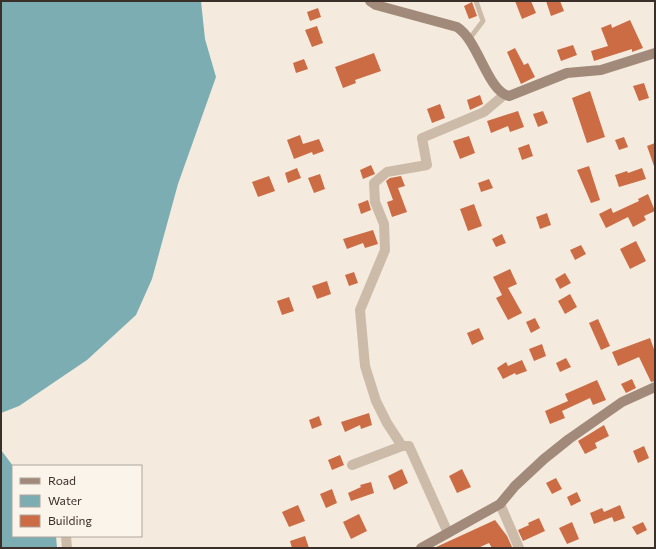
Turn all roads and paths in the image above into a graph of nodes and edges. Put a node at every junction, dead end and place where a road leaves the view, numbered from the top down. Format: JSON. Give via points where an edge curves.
{"nodes":[{"id":1,"x":370,"y":1,"type":"edge"},
{"id":2,"x":476,"y":1,"type":"edge"},
{"id":3,"x":470,"y":38,"type":"junction"},
{"id":4,"x":655,"y":53,"type":"edge"},
{"id":5,"x":504,"y":95,"type":"junction"},
{"id":6,"x":655,"y":387,"type":"edge"},
{"id":7,"x":402,"y":446,"type":"junction"},
{"id":8,"x":352,"y":465,"type":"dead end"},
{"id":9,"x":500,"y":504,"type":"junction"},
{"id":10,"x":448,"y":534,"type":"junction"},
{"id":11,"x":66,"y":537,"type":"edge"},
{"id":12,"x":67,"y":548,"type":"edge"},
{"id":13,"x":420,"y":548,"type":"edge"},
{"id":14,"x":519,"y":548,"type":"edge"}],
"edges":[{"from":1,"to":3,"type":"main road","via":[[458,27]]},
{"from":2,"to":3,"type":"lane","via":[[483,21]]},
{"from":3,"to":5,"type":"main road","via":[[480,62]]},
{"from":4,"to":5,"type":"main road","via":[[601,70],[567,73],[509,96]]},
{"from":5,"to":7,"type":"street","via":[[484,112],[422,138],[427,165],[387,172],[374,183],[375,202],[384,224],[385,250],[360,310],[365,366],[376,401]]},
{"from":6,"to":9,"type":"main road","via":[[622,402],[569,439],[515,486]]},
{"from":7,"to":8,"type":"street"},
{"from":7,"to":10,"type":"street","via":[[409,446]]},
{"from":9,"to":10,"type":"main road"},
{"from":9,"to":14,"type":"street"},
{"from":10,"to":13,"type":"main road"},
{"from":11,"to":12,"type":"street"}]}
